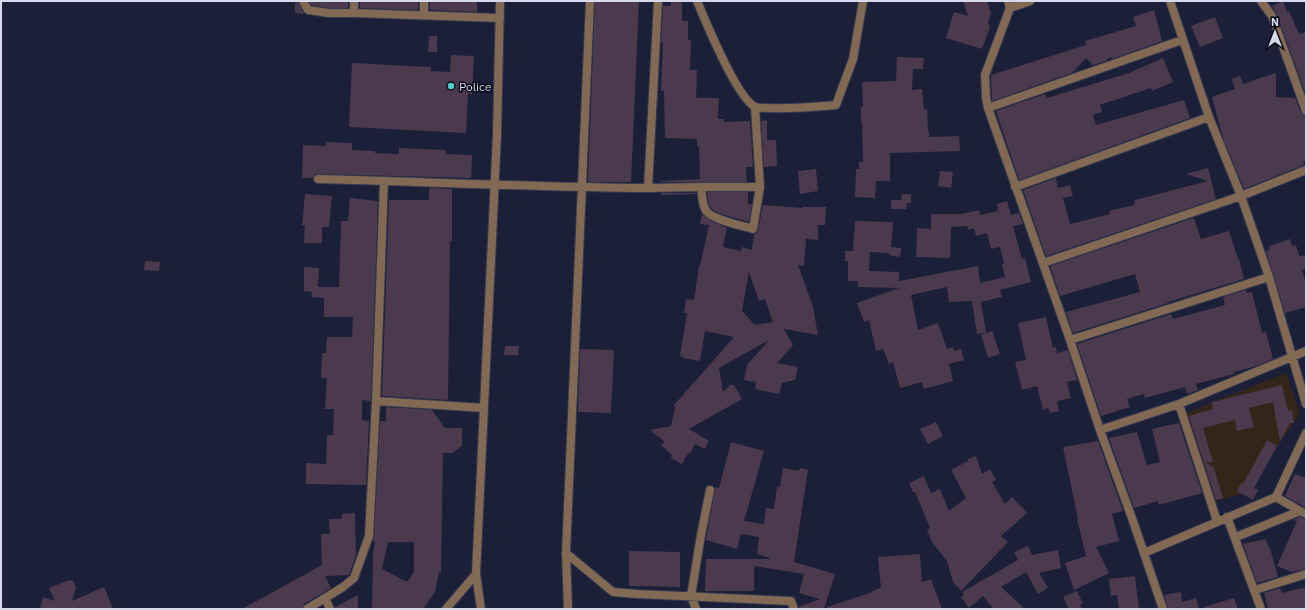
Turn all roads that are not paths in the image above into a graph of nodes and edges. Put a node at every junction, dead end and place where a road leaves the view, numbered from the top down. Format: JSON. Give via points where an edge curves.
{"nodes":[{"id":1,"x":303,"y":1,"type":"edge"},
{"id":2,"x":354,"y":1,"type":"edge"},
{"id":3,"x":424,"y":1,"type":"edge"},
{"id":4,"x":500,"y":1,"type":"edge"},
{"id":5,"x":590,"y":1,"type":"edge"},
{"id":6,"x":658,"y":1,"type":"edge"},
{"id":7,"x":697,"y":1,"type":"edge"},
{"id":8,"x":863,"y":1,"type":"edge"},
{"id":9,"x":1030,"y":1,"type":"edge"},
{"id":10,"x":1170,"y":1,"type":"edge"},
{"id":11,"x":1261,"y":1,"type":"edge"},
{"id":12,"x":1009,"y":4,"type":"edge"},
{"id":13,"x":354,"y":13,"type":"junction"},
{"id":14,"x":424,"y":15,"type":"junction"},
{"id":15,"x":500,"y":18,"type":"junction"},
{"id":16,"x":1182,"y":40,"type":"junction"},
{"id":17,"x":755,"y":107,"type":"junction"},
{"id":18,"x":988,"y":108,"type":"junction"},
{"id":19,"x":1306,"y":110,"type":"edge"},
{"id":20,"x":1209,"y":117,"type":"junction"},
{"id":21,"x":1306,"y":170,"type":"edge"},
{"id":22,"x":318,"y":179,"type":"dead end"},
{"id":23,"x":384,"y":180,"type":"junction"},
{"id":24,"x":495,"y":184,"type":"junction"},
{"id":25,"x":701,"y":187,"type":"junction"},
{"id":26,"x":760,"y":187,"type":"junction"},
{"id":27,"x":1015,"y":187,"type":"junction"},
{"id":28,"x":581,"y":188,"type":"junction"},
{"id":29,"x":648,"y":188,"type":"junction"},
{"id":30,"x":1241,"y":196,"type":"junction"},
{"id":31,"x":1043,"y":263,"type":"junction"},
{"id":32,"x":1269,"y":277,"type":"junction"},
{"id":33,"x":1070,"y":340,"type":"junction"},
{"id":34,"x":1306,"y":351,"type":"edge"},
{"id":35,"x":1292,"y":356,"type":"junction"},
{"id":36,"x":376,"y":401,"type":"junction"},
{"id":37,"x":1179,"y":404,"type":"junction"},
{"id":38,"x":1306,"y":404,"type":"edge"},
{"id":39,"x":484,"y":408,"type":"junction"},
{"id":40,"x":1100,"y":430,"type":"junction"},
{"id":41,"x":1306,"y":433,"type":"edge"},
{"id":42,"x":710,"y":490,"type":"dead end"},
{"id":43,"x":1276,"y":497,"type":"junction"},
{"id":44,"x":1303,"y":513,"type":"edge"},
{"id":45,"x":1227,"y":517,"type":"junction"},
{"id":46,"x":1218,"y":521,"type":"junction"},
{"id":47,"x":1236,"y":537,"type":"junction"},
{"id":48,"x":566,"y":553,"type":"junction"},
{"id":49,"x":1144,"y":554,"type":"junction"},
{"id":50,"x":476,"y":574,"type":"junction"},
{"id":51,"x":1306,"y":574,"type":"edge"},
{"id":52,"x":1255,"y":590,"type":"junction"},
{"id":53,"x":691,"y":596,"type":"junction"},
{"id":54,"x":325,"y":598,"type":"junction"},
{"id":55,"x":307,"y":609,"type":"edge"},
{"id":56,"x":330,"y":609,"type":"edge"},
{"id":57,"x":446,"y":609,"type":"edge"},
{"id":58,"x":481,"y":609,"type":"edge"},
{"id":59,"x":568,"y":609,"type":"edge"},
{"id":60,"x":696,"y":609,"type":"edge"},
{"id":61,"x":794,"y":609,"type":"edge"},
{"id":62,"x":1163,"y":609,"type":"edge"},
{"id":63,"x":1261,"y":609,"type":"edge"}],
"edges":[{"from":1,"to":13,"type":"street","via":[[308,10],[316,12]]},
{"from":2,"to":13,"type":"street"},
{"from":3,"to":14,"type":"street"},
{"from":4,"to":15,"type":"street"},
{"from":5,"to":28,"type":"street"},
{"from":6,"to":29,"type":"street"},
{"from":7,"to":17,"type":"street","via":[[721,55],[738,86]]},
{"from":8,"to":17,"type":"street","via":[[853,59],[836,105]]},
{"from":9,"to":12,"type":"street"},
{"from":10,"to":16,"type":"street"},
{"from":11,"to":19,"type":"street","via":[[1272,16]]},
{"from":12,"to":18,"type":"street","via":[[985,75]]},
{"from":13,"to":14,"type":"street"},
{"from":14,"to":15,"type":"street"},
{"from":15,"to":24,"type":"street"},
{"from":16,"to":18,"type":"street"},
{"from":16,"to":20,"type":"street"},
{"from":17,"to":26,"type":"street"},
{"from":18,"to":27,"type":"street"},
{"from":20,"to":27,"type":"street"},
{"from":20,"to":30,"type":"street"},
{"from":21,"to":30,"type":"street"},
{"from":22,"to":23,"type":"street"},
{"from":23,"to":24,"type":"street"},
{"from":23,"to":36,"type":"street"},
{"from":24,"to":28,"type":"street"},
{"from":24,"to":39,"type":"street"},
{"from":25,"to":26,"type":"street"},
{"from":25,"to":26,"type":"street","via":[[705,209],[710,215],[753,229]]},
{"from":25,"to":29,"type":"street"},
{"from":27,"to":31,"type":"street"},
{"from":28,"to":29,"type":"street"},
{"from":28,"to":48,"type":"street"},
{"from":30,"to":31,"type":"street"},
{"from":30,"to":32,"type":"street"},
{"from":31,"to":33,"type":"street"},
{"from":32,"to":33,"type":"street"},
{"from":32,"to":35,"type":"street"},
{"from":33,"to":40,"type":"street"},
{"from":34,"to":35,"type":"street"},
{"from":35,"to":37,"type":"street"},
{"from":35,"to":38,"type":"street"},
{"from":36,"to":39,"type":"street"},
{"from":36,"to":54,"type":"street","via":[[369,536],[354,578]]},
{"from":37,"to":40,"type":"street"},
{"from":37,"to":46,"type":"street"},
{"from":39,"to":50,"type":"street"},
{"from":40,"to":49,"type":"street"},
{"from":41,"to":43,"type":"street"},
{"from":42,"to":53,"type":"street"},
{"from":43,"to":44,"type":"street"},
{"from":43,"to":45,"type":"street"},
{"from":44,"to":47,"type":"street"},
{"from":45,"to":46,"type":"street"},
{"from":45,"to":47,"type":"street"},
{"from":46,"to":49,"type":"street"},
{"from":47,"to":52,"type":"street"},
{"from":48,"to":53,"type":"street","via":[[613,592]]},
{"from":48,"to":59,"type":"street"},
{"from":49,"to":62,"type":"street"},
{"from":50,"to":57,"type":"street"},
{"from":50,"to":58,"type":"street"},
{"from":51,"to":52,"type":"street"},
{"from":52,"to":63,"type":"street"},
{"from":53,"to":60,"type":"street"},
{"from":53,"to":61,"type":"street","via":[[791,601]]},
{"from":54,"to":55,"type":"street"},
{"from":54,"to":56,"type":"street"}]}
